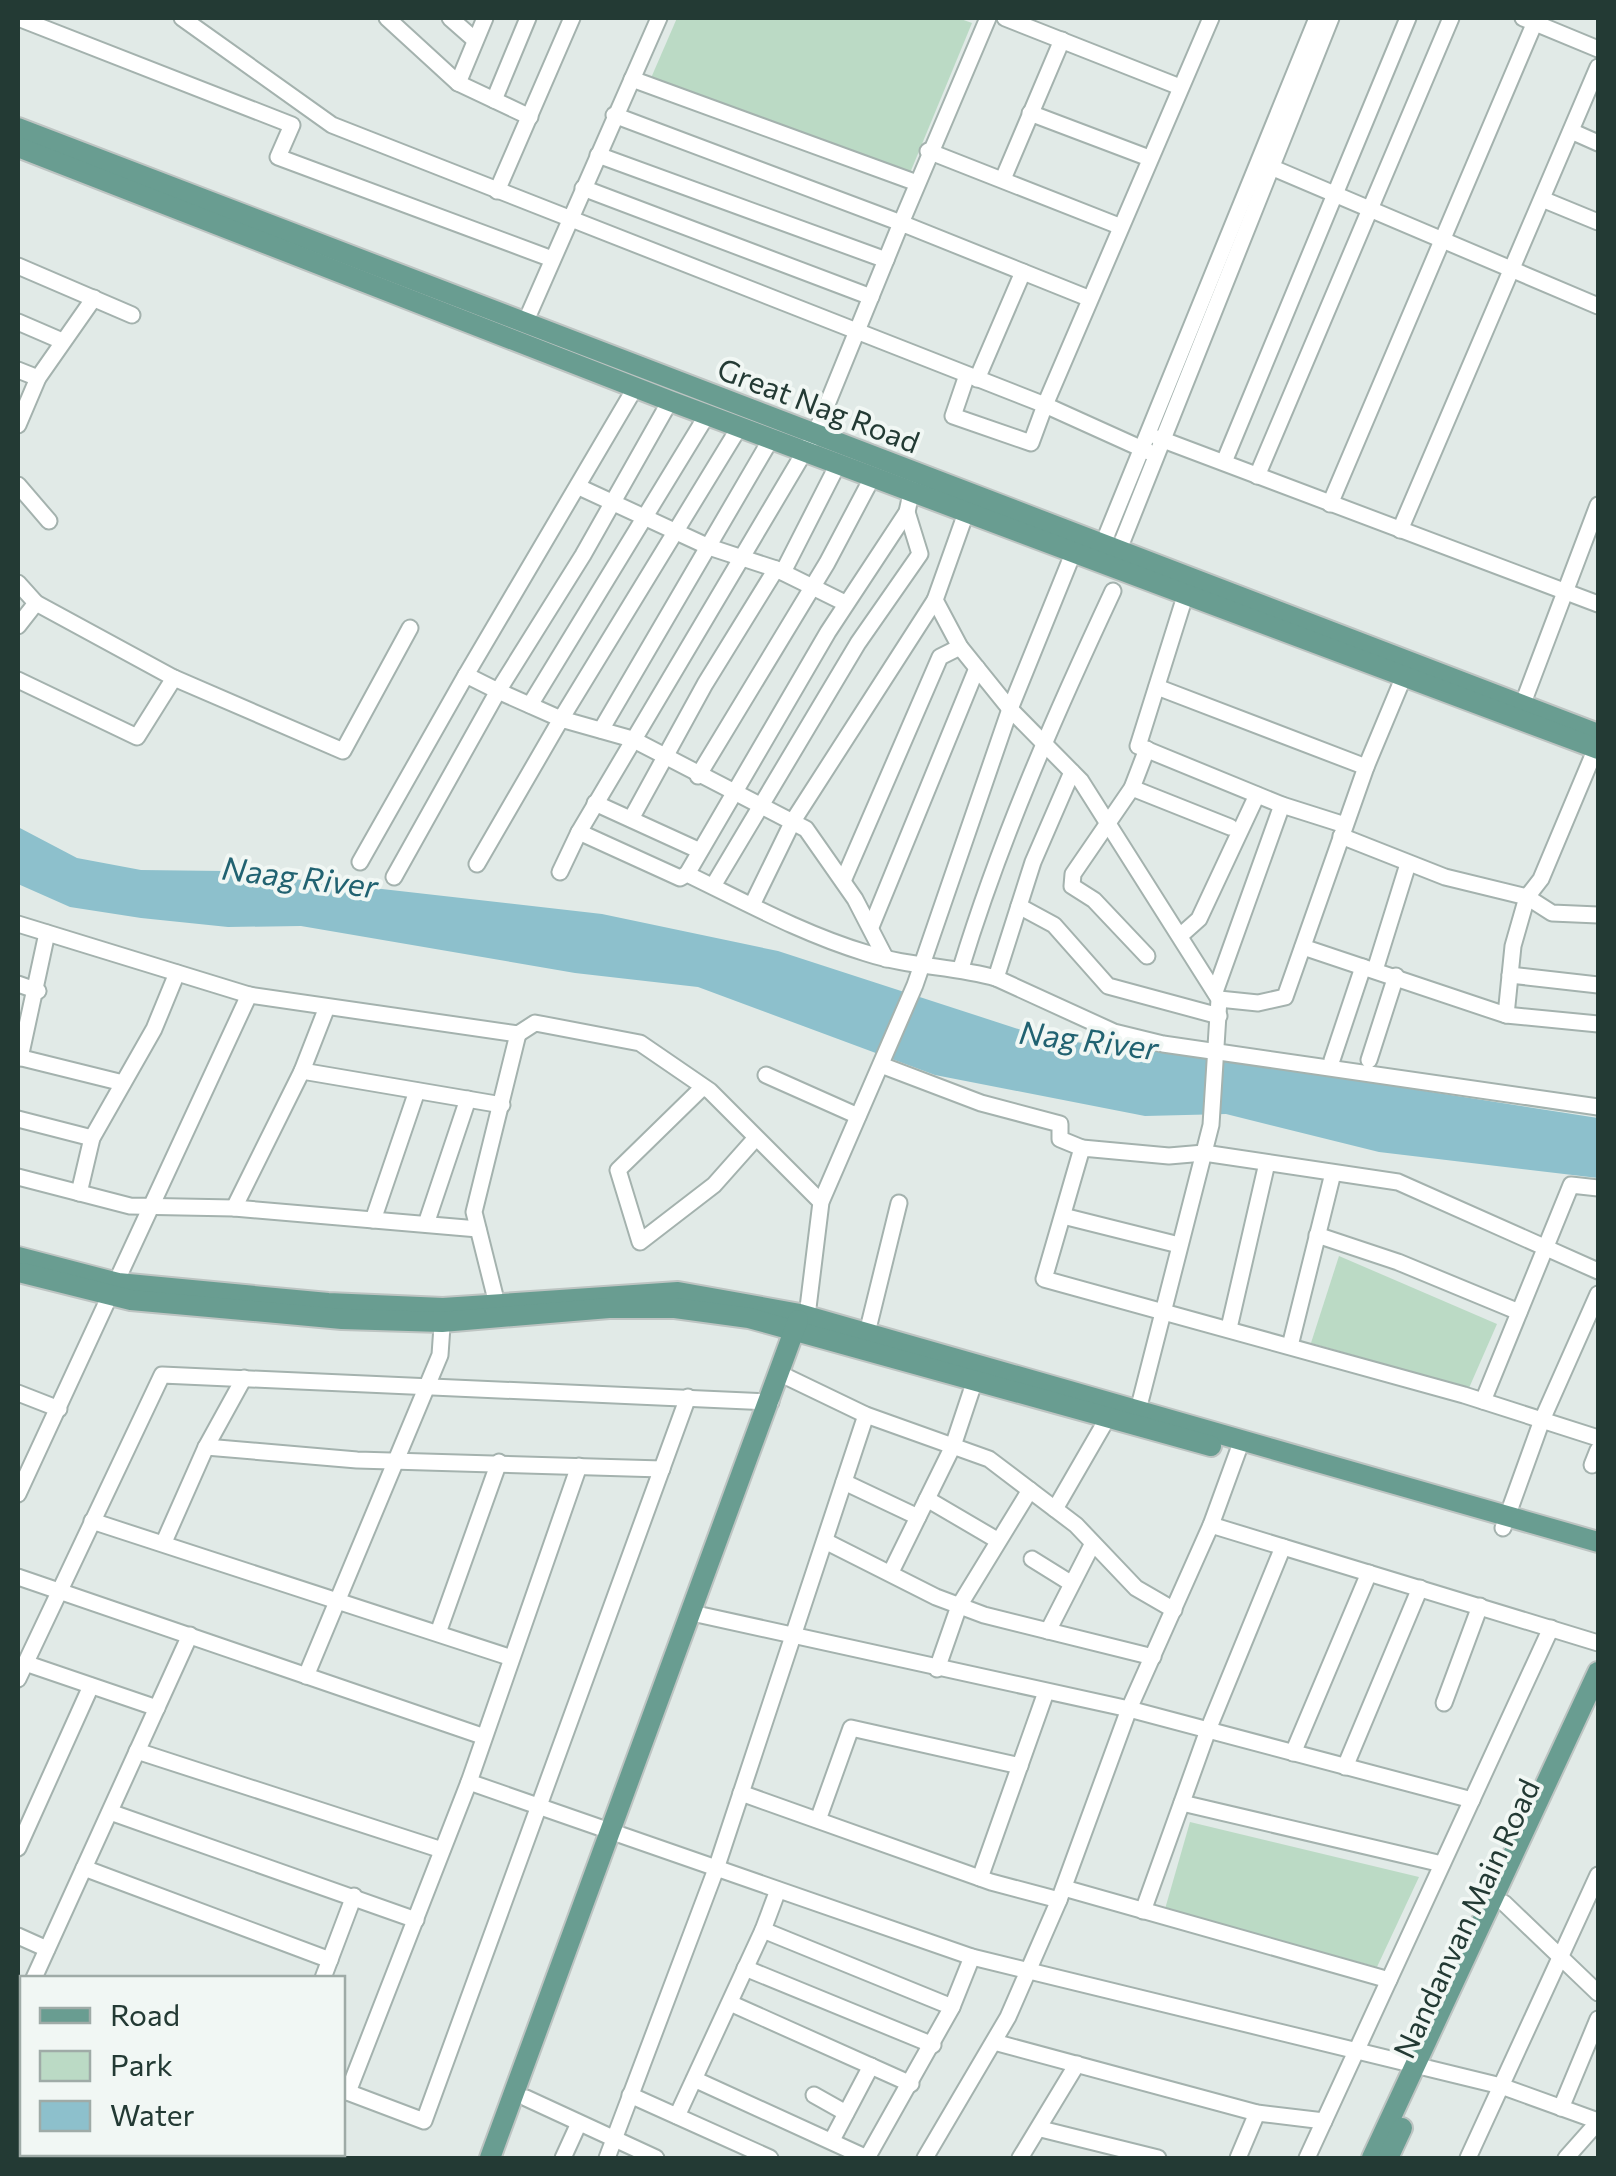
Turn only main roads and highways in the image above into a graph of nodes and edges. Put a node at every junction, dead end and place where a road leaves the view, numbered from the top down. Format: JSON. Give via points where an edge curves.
{"nodes":[{"id":1,"x":18,"y":128,"type":"edge"},
{"id":2,"x":18,"y":147,"type":"edge"},
{"id":3,"x":522,"y":331,"type":"junction"},
{"id":4,"x":810,"y":443,"type":"junction"},
{"id":5,"x":1108,"y":555,"type":"junction"},
{"id":6,"x":1520,"y":712,"type":"junction"},
{"id":7,"x":1598,"y":744,"type":"edge"},
{"id":8,"x":18,"y":1257,"type":"edge"},
{"id":9,"x":18,"y":1271,"type":"edge"},
{"id":10,"x":115,"y":1290,"type":"junction"},
{"id":11,"x":443,"y":1315,"type":"junction"},
{"id":12,"x":802,"y":1320,"type":"junction"},
{"id":13,"x":977,"y":1373,"type":"junction"},
{"id":14,"x":1597,"y":1552,"type":"edge"},
{"id":15,"x":697,"y":1614,"type":"junction"},
{"id":16,"x":1598,"y":1672,"type":"edge"},
{"id":17,"x":1598,"y":1704,"type":"edge"},
{"id":18,"x":616,"y":1834,"type":"junction"},
{"id":19,"x":1421,"y":2070,"type":"junction"},
{"id":20,"x":499,"y":2158,"type":"edge"},
{"id":21,"x":1372,"y":2158,"type":"edge"},
{"id":22,"x":1388,"y":2158,"type":"edge"}],
"edges":[{"from":1,"to":3,"type":"main road","name":"Great Nag Road"},
{"from":2,"to":3,"type":"main road","name":"Great Nag Road"},
{"from":3,"to":4,"type":"main road","name":"Great Nag Road"},
{"from":3,"to":4,"type":"main road","name":"Great Nag Road","via":[[635,388],[771,439]]},
{"from":4,"to":5,"type":"main road","name":"Great Nag Road"},
{"from":4,"to":5,"type":"main road","name":"Great Nag Road","via":[[838,464],[1074,551]]},
{"from":5,"to":6,"type":"main road","name":"Great Nag Road"},
{"from":5,"to":6,"type":"main road","name":"Great Nag Road","via":[[1186,593],[1404,676]]},
{"from":6,"to":7,"type":"main road","name":"Great Nag Road"},
{"from":8,"to":10,"type":"main road"},
{"from":9,"to":10,"type":"main road"},
{"from":10,"to":11,"type":"main road","via":[[342,1318]]},
{"from":11,"to":12,"type":"main road","via":[[675,1308]]},
{"from":11,"to":12,"type":"main road","via":[[497,1304],[678,1292]]},
{"from":12,"to":13,"type":"main road"},
{"from":12,"to":13,"type":"main road","via":[[867,1333]]},
{"from":12,"to":15,"type":"main road"},
{"from":12,"to":15,"type":"main road","via":[[787,1377]]},
{"from":13,"to":14,"type":"main road"},
{"from":15,"to":18,"type":"main road"},
{"from":16,"to":19,"type":"main road"},
{"from":17,"to":19,"type":"main road","name":"Nandanvan Main Road"},
{"from":18,"to":20,"type":"main road"},
{"from":18,"to":20,"type":"main road","via":[[526,2098]]},
{"from":19,"to":21,"type":"main road"},
{"from":19,"to":22,"type":"main road","name":"Nandanvan Main Road"}]}
